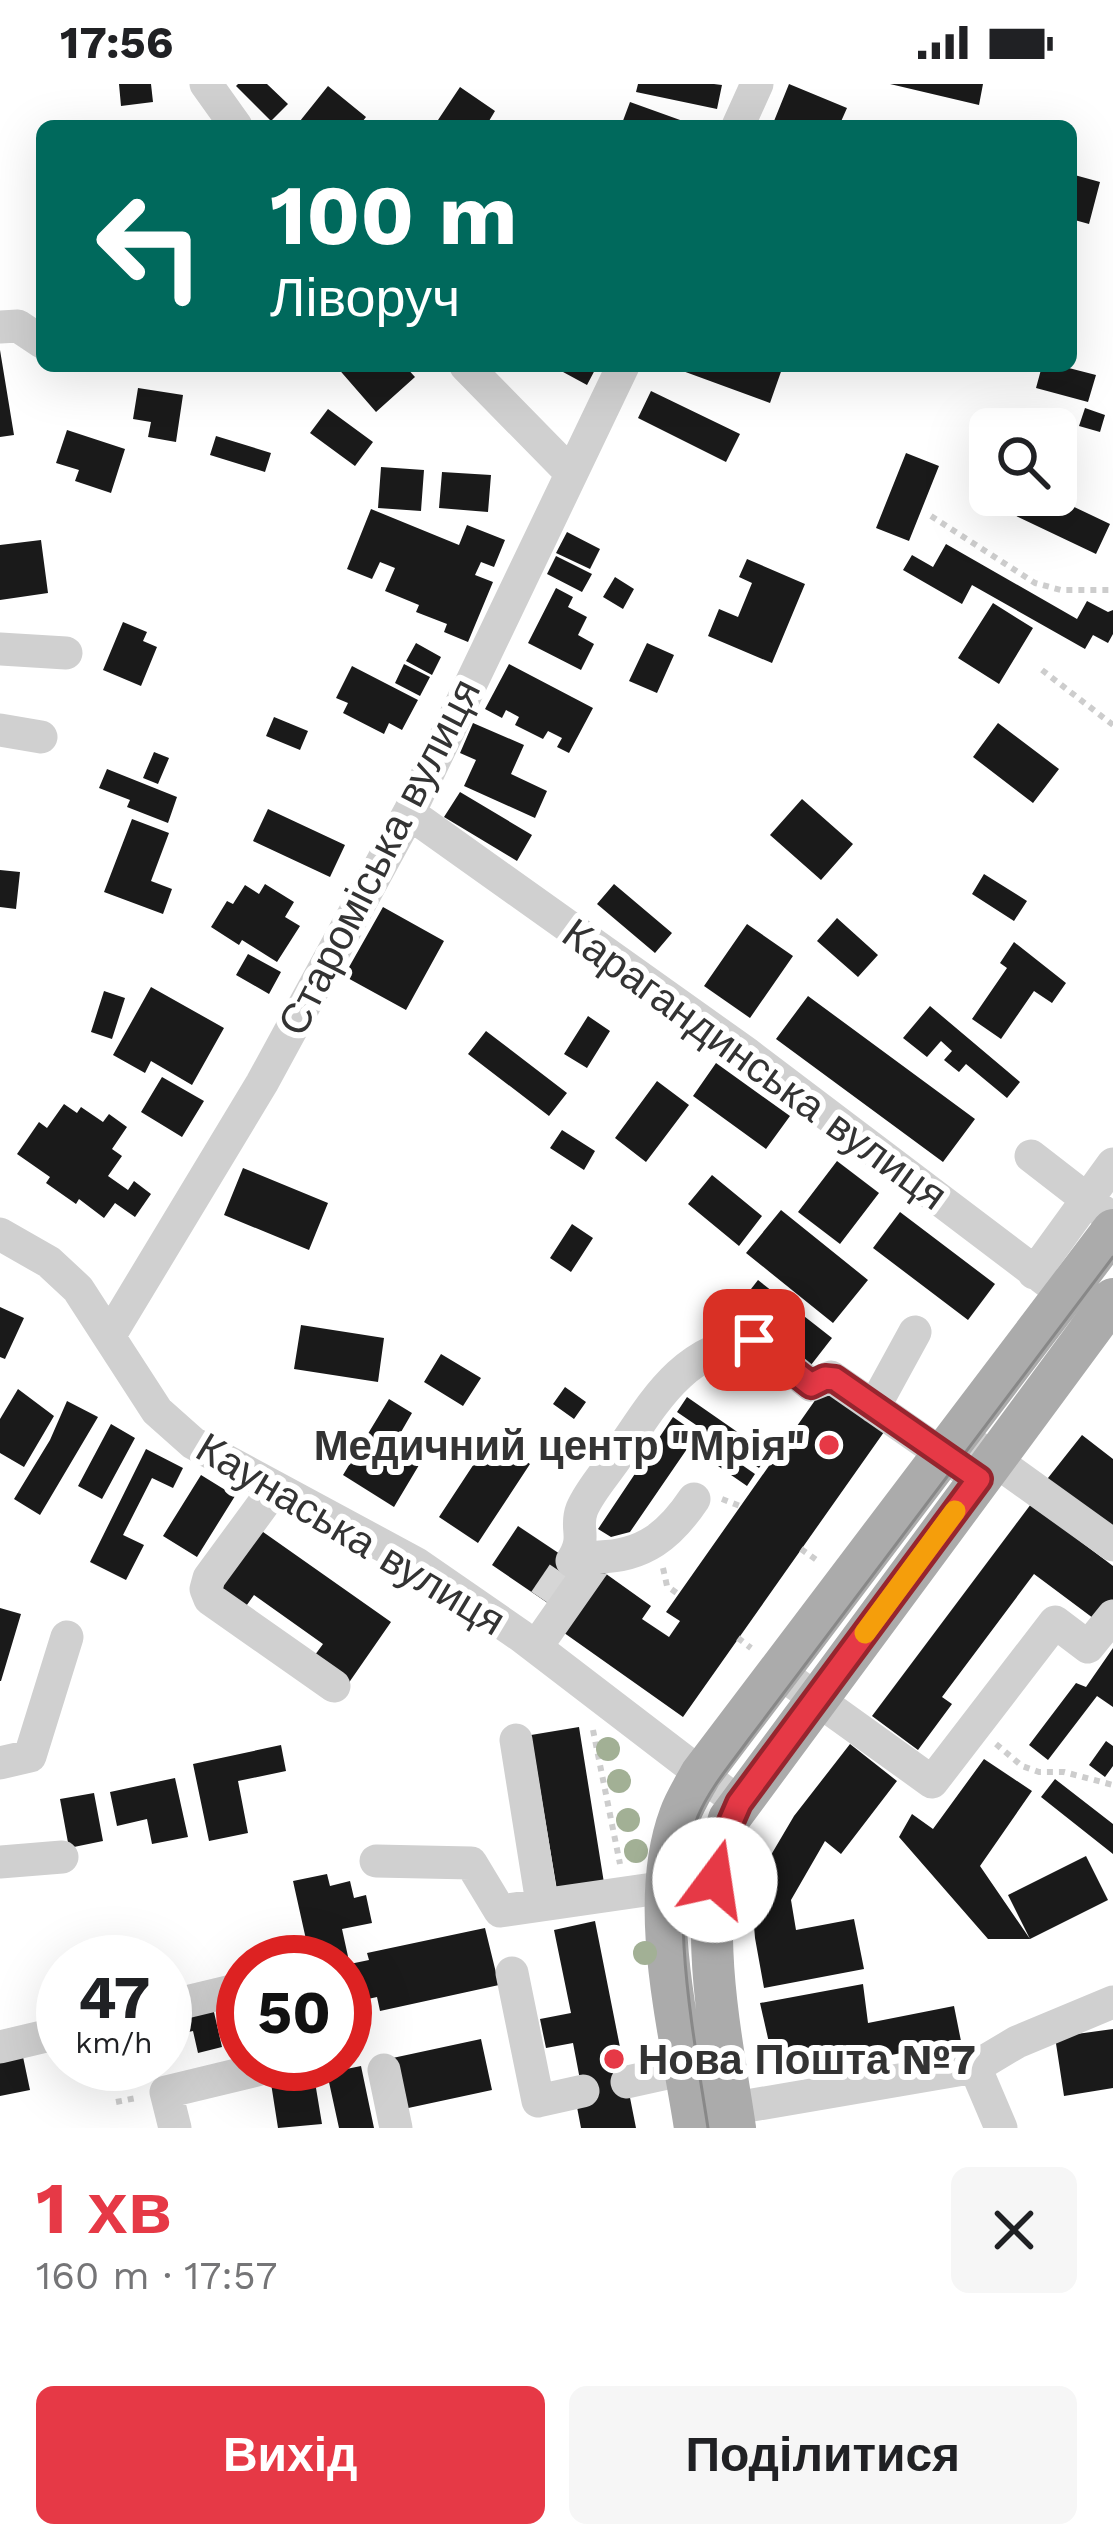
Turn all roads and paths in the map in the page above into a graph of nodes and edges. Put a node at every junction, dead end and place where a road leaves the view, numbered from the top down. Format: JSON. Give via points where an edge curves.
{"nodes":[{"id":1,"x":206,"y":84,"type":"edge"},
{"id":2,"x":757,"y":84,"type":"edge"},
{"id":3,"x":232,"y":120,"type":"edge"},
{"id":4,"x":741,"y":120,"type":"edge"},
{"id":5,"x":0,"y":327,"type":"edge"},
{"id":6,"x":36,"y":338,"type":"edge"},
{"id":7,"x":472,"y":372,"type":"edge"},
{"id":8,"x":620,"y":372,"type":"edge"},
{"id":9,"x":571,"y":472,"type":"junction"},
{"id":10,"x":932,"y":516,"type":"dead end"},
{"id":11,"x":1113,"y":590,"type":"edge"},
{"id":12,"x":0,"y":649,"type":"edge"},
{"id":13,"x":66,"y":652,"type":"dead end"},
{"id":14,"x":1042,"y":670,"type":"dead end"},
{"id":15,"x":1113,"y":725,"type":"edge"},
{"id":16,"x":0,"y":730,"type":"edge"},
{"id":17,"x":41,"y":737,"type":"dead end"},
{"id":18,"x":409,"y":813,"type":"junction"},
{"id":19,"x":1031,"y":1156,"type":"dead end"},
{"id":20,"x":1113,"y":1164,"type":"edge"},
{"id":21,"x":1104,"y":1216,"type":"edge"},
{"id":22,"x":0,"y":1234,"type":"edge"},
{"id":23,"x":1084,"y":1303,"type":"edge"},
{"id":24,"x":915,"y":1331,"type":"dead end"},
{"id":25,"x":110,"y":1335,"type":"junction"},
{"id":26,"x":874,"y":1407,"type":"junction"},
{"id":27,"x":951,"y":1445,"type":"junction"},
{"id":28,"x":986,"y":1469,"type":"junction"},
{"id":29,"x":275,"y":1488,"type":"junction"},
{"id":30,"x":694,"y":1499,"type":"dead end"},
{"id":31,"x":1113,"y":1545,"type":"edge"},
{"id":32,"x":801,"y":1549,"type":"dead end"},
{"id":33,"x":572,"y":1561,"type":"tunnel mouth"},
{"id":34,"x":818,"y":1561,"type":"dead end"},
{"id":35,"x":545,"y":1601,"type":"tunnel mouth"},
{"id":36,"x":1113,"y":1616,"type":"edge"},
{"id":37,"x":67,"y":1637,"type":"dead end"},
{"id":38,"x":738,"y":1638,"type":"dead end"},
{"id":39,"x":528,"y":1641,"type":"junction"},
{"id":40,"x":767,"y":1661,"type":"junction"},
{"id":41,"x":334,"y":1686,"type":"dead end"},
{"id":42,"x":815,"y":1699,"type":"junction"},
{"id":43,"x":975,"y":1726,"type":"junction"},
{"id":44,"x":516,"y":1740,"type":"dead end"},
{"id":45,"x":0,"y":1763,"type":"edge"},
{"id":46,"x":701,"y":1774,"type":"junction"},
{"id":47,"x":1113,"y":1785,"type":"edge"},
{"id":48,"x":739,"y":1803,"type":"junction"},
{"id":49,"x":62,"y":1857,"type":"dead end"},
{"id":50,"x":376,"y":1861,"type":"dead end"},
{"id":51,"x":0,"y":1862,"type":"edge"},
{"id":52,"x":715,"y":1880,"type":"junction"},
{"id":53,"x":667,"y":1885,"type":"junction"},
{"id":54,"x":542,"y":1903,"type":"junction"},
{"id":55,"x":512,"y":1973,"type":"dead end"},
{"id":56,"x":1113,"y":2002,"type":"edge"},
{"id":57,"x":36,"y":2038,"type":"edge"},
{"id":58,"x":0,"y":2047,"type":"edge"},
{"id":59,"x":975,"y":2066,"type":"junction"},
{"id":60,"x":686,"y":2069,"type":"junction"},
{"id":61,"x":384,"y":2070,"type":"dead end"},
{"id":62,"x":216,"y":2080,"type":"edge"},
{"id":63,"x":627,"y":2082,"type":"dead end"},
{"id":64,"x":583,"y":2091,"type":"dead end"},
{"id":65,"x":714,"y":2120,"type":"edge"},
{"id":66,"x":992,"y":2126,"type":"edge"},
{"id":67,"x":175,"y":2128,"type":"edge"},
{"id":68,"x":396,"y":2128,"type":"edge"}],
"edges":[{"from":1,"to":3,"type":"street"},
{"from":2,"to":4,"type":"street"},
{"from":5,"to":6,"type":"street","via":[[18,326]]},
{"from":7,"to":9,"type":"street"},
{"from":8,"to":9,"type":"street","name":"Староміська вулиця"},
{"from":9,"to":18,"type":"street","name":"Староміська вулиця"},
{"from":10,"to":11,"type":"path","via":[[1035,583]]},
{"from":12,"to":13,"type":"street"},
{"from":14,"to":15,"type":"path"},
{"from":16,"to":17,"type":"street"},
{"from":18,"to":23,"type":"street","name":"Карагандинська вулиця"},
{"from":18,"to":25,"type":"street","name":"Староміська вулиця","via":[[262,1083]]},
{"from":19,"to":21,"type":"street"},
{"from":20,"to":21,"type":"street"},
{"from":21,"to":23,"type":"main road"},
{"from":22,"to":25,"type":"street","name":"Каунаська вулиця","via":[[49,1262]]},
{"from":23,"to":27,"type":"main road"},
{"from":23,"to":28,"type":"main road"},
{"from":24,"to":26,"type":"street"},
{"from":25,"to":29,"type":"street","name":"Каунаська вулиця","via":[[157,1412],[193,1443]]},
{"from":26,"to":27,"type":"street"},
{"from":26,"to":33,"type":"street","via":[[831,1377],[811,1385],[754,1340],[717,1349],[668,1380],[580,1512],[582,1545]]},
{"from":27,"to":28,"type":"street"},
{"from":27,"to":40,"type":"main road"},
{"from":28,"to":31,"type":"street"},
{"from":28,"to":42,"type":"main road"},
{"from":29,"to":39,"type":"street","name":"Каунаська вулиця","via":[[416,1564]]},
{"from":29,"to":41,"type":"street","via":[[206,1588]]},
{"from":30,"to":39,"type":"street","via":[[657,1543],[599,1557]]},
{"from":32,"to":34,"type":"path"},
{"from":35,"to":39,"type":"street"},
{"from":36,"to":43,"type":"street","via":[[1088,1647],[1055,1622]]},
{"from":37,"to":45,"type":"street","via":[[30,1756]]},
{"from":38,"to":40,"type":"path"},
{"from":39,"to":46,"type":"street","name":"Каунаська вулиця"},
{"from":40,"to":42,"type":"street"},
{"from":40,"to":46,"type":"main road"},
{"from":42,"to":43,"type":"street","via":[[932,1782]]},
{"from":42,"to":48,"type":"main road"},
{"from":43,"to":47,"type":"path","via":[[1022,1766]]},
{"from":44,"to":54,"type":"street"},
{"from":46,"to":48,"type":"street","name":"Каунаська вулиця"},
{"from":46,"to":53,"type":"main road","via":[[680,1815]]},
{"from":48,"to":52,"type":"main road"},
{"from":49,"to":51,"type":"street"},
{"from":50,"to":54,"type":"street","via":[[471,1863],[500,1911]]},
{"from":52,"to":53,"type":"street"},
{"from":52,"to":65,"type":"main road"},
{"from":53,"to":54,"type":"street"},
{"from":53,"to":60,"type":"main road"},
{"from":55,"to":64,"type":"street","via":[[538,2101]]},
{"from":56,"to":59,"type":"street"},
{"from":57,"to":58,"type":"street"},
{"from":59,"to":65,"type":"street"},
{"from":59,"to":66,"type":"street"},
{"from":60,"to":63,"type":"street"},
{"from":60,"to":65,"type":"main road"},
{"from":61,"to":68,"type":"street"},
{"from":62,"to":67,"type":"street","via":[[166,2092]]}]}
